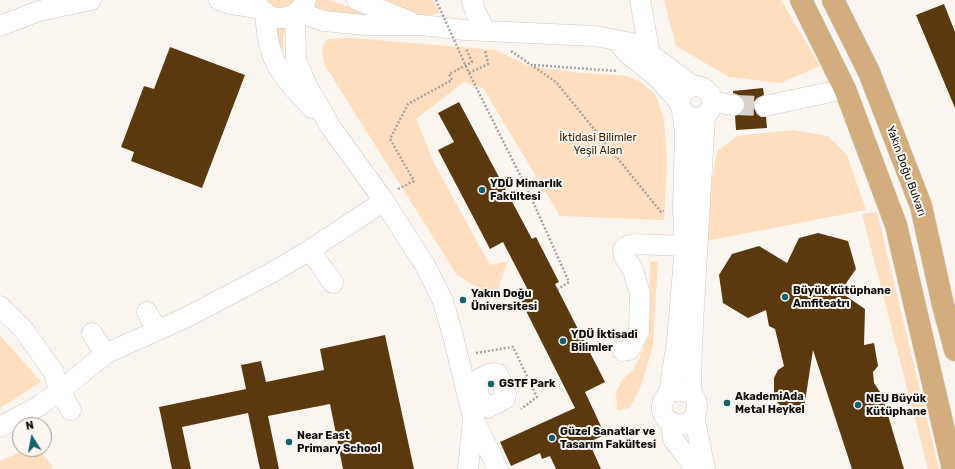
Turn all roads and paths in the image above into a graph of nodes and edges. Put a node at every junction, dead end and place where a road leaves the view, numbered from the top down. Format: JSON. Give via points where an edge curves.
{"nodes":[{"id":1,"x":26,"y":0,"type":"edge"},
{"id":2,"x":91,"y":0,"type":"edge"},
{"id":3,"x":219,"y":0,"type":"edge"},
{"id":4,"x":357,"y":0,"type":"edge"},
{"id":5,"x":436,"y":0,"type":"edge"},
{"id":6,"x":472,"y":0,"type":"edge"},
{"id":7,"x":640,"y":0,"type":"edge"},
{"id":8,"x":801,"y":0,"type":"edge"},
{"id":9,"x":833,"y":0,"type":"edge"},
{"id":10,"x":261,"y":7,"type":"edge"},
{"id":11,"x":300,"y":9,"type":"edge"},
{"id":12,"x":19,"y":19,"type":"junction"},
{"id":13,"x":421,"y":25,"type":"junction"},
{"id":14,"x":0,"y":26,"type":"edge"},
{"id":15,"x":484,"y":38,"type":"junction"},
{"id":16,"x":464,"y":42,"type":"dead end"},
{"id":17,"x":621,"y":46,"type":"junction"},
{"id":18,"x":508,"y":49,"type":"dead end"},
{"id":19,"x":650,"y":54,"type":"junction"},
{"id":20,"x":533,"y":65,"type":"junction"},
{"id":21,"x":469,"y":73,"type":"junction"},
{"id":22,"x":693,"y":86,"type":"junction"},
{"id":23,"x":845,"y":89,"type":"junction"},
{"id":24,"x":734,"y":105,"type":"tunnel mouth"},
{"id":25,"x":765,"y":106,"type":"tunnel mouth"},
{"id":26,"x":681,"y":107,"type":"junction"},
{"id":27,"x":709,"y":109,"type":"junction"},
{"id":28,"x":330,"y":126,"type":"junction"},
{"id":29,"x":383,"y":200,"type":"junction"},
{"id":30,"x":683,"y":210,"type":"junction"},
{"id":31,"x":685,"y":246,"type":"junction"},
{"id":32,"x":310,"y":250,"type":"junction"},
{"id":33,"x":333,"y":283,"type":"dead end"},
{"id":34,"x":558,"y":288,"type":"dead end"},
{"id":35,"x":0,"y":306,"type":"edge"},
{"id":36,"x":147,"y":312,"type":"dead end"},
{"id":37,"x":157,"y":330,"type":"junction"},
{"id":38,"x":92,"y":333,"type":"dead end"},
{"id":39,"x":955,"y":350,"type":"edge"},
{"id":40,"x":623,"y":351,"type":"dead end"},
{"id":41,"x":105,"y":354,"type":"junction"},
{"id":42,"x":60,"y":391,"type":"junction"},
{"id":43,"x":669,"y":393,"type":"junction"},
{"id":44,"x":692,"y":394,"type":"junction"},
{"id":45,"x":71,"y":410,"type":"dead end"},
{"id":46,"x":694,"y":416,"type":"junction"},
{"id":47,"x":473,"y":418,"type":"junction"},
{"id":48,"x":671,"y":423,"type":"junction"},
{"id":49,"x":0,"y":427,"type":"edge"},
{"id":50,"x":468,"y":469,"type":"edge"},
{"id":51,"x":498,"y":469,"type":"edge"},
{"id":52,"x":696,"y":469,"type":"edge"},
{"id":53,"x":704,"y":469,"type":"edge"},
{"id":54,"x":953,"y":469,"type":"edge"}],
"edges":[{"from":1,"to":12,"type":"street"},
{"from":2,"to":12,"type":"street","via":[[39,11]]},
{"from":3,"to":10,"type":"street"},
{"from":4,"to":13,"type":"street"},
{"from":5,"to":21,"type":"path","bridge":true},
{"from":6,"to":15,"type":"street"},
{"from":7,"to":19,"type":"street"},
{"from":8,"to":23,"type":"main road"},
{"from":9,"to":39,"type":"main road","name":"Yakın Doğu Bulvarı","via":[[869,72],[920,206]]},
{"from":10,"to":11,"type":"street","via":[[279,18],[287,18]]},
{"from":10,"to":28,"type":"street","via":[[274,60],[292,88]]},
{"from":11,"to":13,"type":"street","via":[[324,21],[364,25]]},
{"from":11,"to":28,"type":"street","via":[[296,59],[306,84]]},
{"from":12,"to":14,"type":"street"},
{"from":13,"to":15,"type":"street","via":[[464,30]]},
{"from":15,"to":17,"type":"street","via":[[595,36]]},
{"from":15,"to":21,"type":"path","via":[[488,64]]},
{"from":16,"to":29,"type":"path","via":[[472,62],[449,74],[452,80],[408,104],[390,139],[414,181]]},
{"from":17,"to":19,"type":"street","via":[[632,43]]},
{"from":17,"to":20,"type":"path","via":[[620,71]]},
{"from":17,"to":26,"type":"street","via":[[658,78]]},
{"from":18,"to":20,"type":"path"},
{"from":19,"to":22,"type":"street"},
{"from":20,"to":30,"type":"path","via":[[556,82],[660,212]]},
{"from":21,"to":34,"type":"path","bridge":true,"via":[[530,195],[569,282]]},
{"from":22,"to":26,"type":"street","via":[[685,90],[680,98]]},
{"from":22,"to":27,"type":"street","via":[[704,88],[711,96]]},
{"from":23,"to":25,"type":"street"},
{"from":23,"to":54,"type":"main road","via":[[896,225]]},
{"from":24,"to":27,"type":"street"},
{"from":26,"to":27,"type":"street","via":[[686,115],[695,118]]},
{"from":26,"to":30,"type":"street","via":[[685,132]]},
{"from":27,"to":44,"type":"street","via":[[692,342]]},
{"from":28,"to":29,"type":"street"},
{"from":29,"to":32,"type":"street"},
{"from":29,"to":47,"type":"street","via":[[426,267],[443,301],[474,397]]},
{"from":30,"to":31,"type":"street"},
{"from":31,"to":40,"type":"street","via":[[634,244],[626,246],[623,250],[633,270],[640,294],[639,332],[629,350]]},
{"from":31,"to":43,"type":"street","via":[[677,341]]},
{"from":32,"to":33,"type":"street"},
{"from":32,"to":37,"type":"street","via":[[234,294]]},
{"from":35,"to":42,"type":"street","via":[[23,329],[53,371]]},
{"from":36,"to":37,"type":"street"},
{"from":37,"to":41,"type":"street"},
{"from":38,"to":41,"type":"street"},
{"from":41,"to":42,"type":"street"},
{"from":42,"to":45,"type":"street"},
{"from":42,"to":49,"type":"street","via":[[39,406]]},
{"from":43,"to":44,"type":"street","via":[[683,390]]},
{"from":43,"to":48,"type":"street","via":[[662,405],[664,415]]},
{"from":44,"to":46,"type":"street","via":[[697,404]]},
{"from":46,"to":48,"type":"street","via":[[687,424]]},
{"from":46,"to":53,"type":"street"},
{"from":47,"to":50,"type":"street"},
{"from":47,"to":51,"type":"street"},
{"from":48,"to":52,"type":"street","via":[[673,439]]}]}
